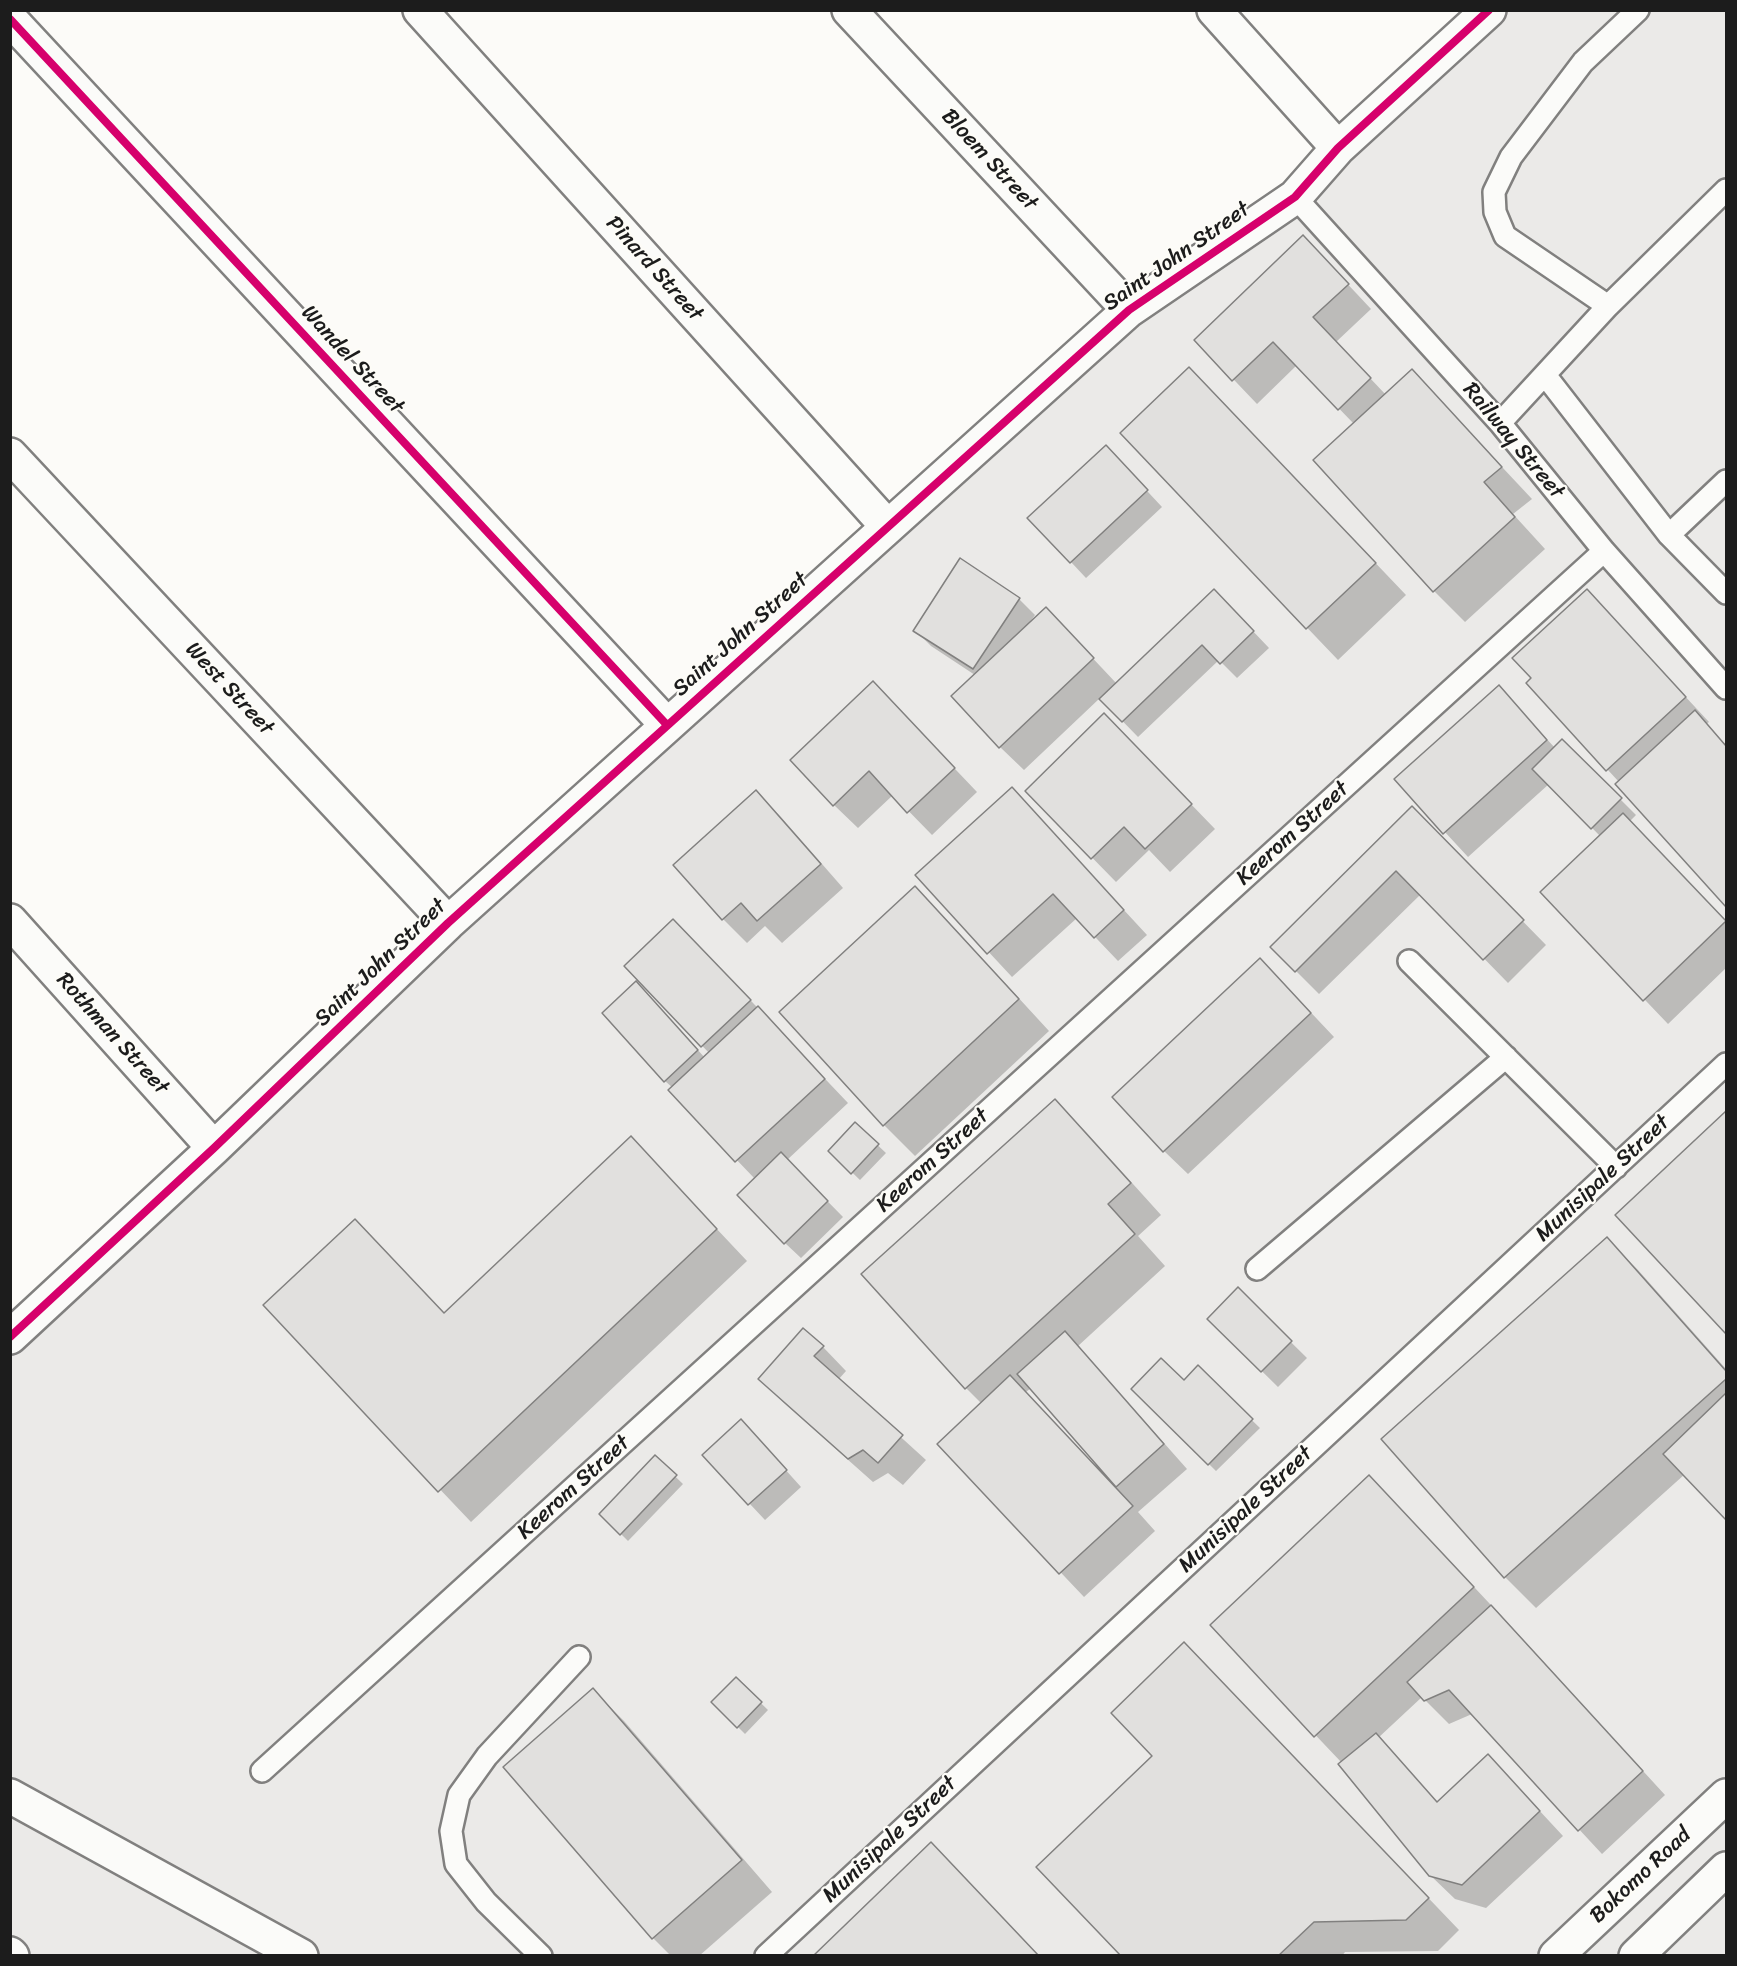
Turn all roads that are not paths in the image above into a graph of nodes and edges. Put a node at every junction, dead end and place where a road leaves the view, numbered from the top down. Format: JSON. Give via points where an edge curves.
{"nodes":[{"id":1,"x":420,"y":10,"type":"edge"},
{"id":2,"x":849,"y":10,"type":"edge"},
{"id":3,"x":1214,"y":10,"type":"edge"},
{"id":4,"x":1489,"y":10,"type":"edge"},
{"id":5,"x":1638,"y":10,"type":"edge"},
{"id":6,"x":10,"y":20,"type":"edge"},
{"id":7,"x":1338,"y":148,"type":"junction"},
{"id":8,"x":1726,"y":190,"type":"edge"},
{"id":9,"x":1295,"y":197,"type":"junction"},
{"id":10,"x":1608,"y":306,"type":"junction"},
{"id":11,"x":1129,"y":310,"type":"junction"},
{"id":12,"x":1545,"y":375,"type":"junction"},
{"id":13,"x":1500,"y":423,"type":"junction"},
{"id":14,"x":10,"y":455,"type":"edge"},
{"id":15,"x":1726,"y":482,"type":"edge"},
{"id":16,"x":888,"y":527,"type":"junction"},
{"id":17,"x":1669,"y":535,"type":"junction"},
{"id":18,"x":1604,"y":551,"type":"junction"},
{"id":19,"x":1726,"y":593,"type":"edge"},
{"id":20,"x":1726,"y":688,"type":"edge"},
{"id":21,"x":667,"y":725,"type":"junction"},
{"id":22,"x":10,"y":921,"type":"edge"},
{"id":23,"x":448,"y":923,"type":"junction"},
{"id":24,"x":1409,"y":961,"type":"dead end"},
{"id":25,"x":1506,"y":1057,"type":"junction"},
{"id":26,"x":1726,"y":1064,"type":"edge"},
{"id":27,"x":214,"y":1148,"type":"junction"},
{"id":28,"x":1616,"y":1167,"type":"junction"},
{"id":29,"x":1257,"y":1269,"type":"dead end"},
{"id":30,"x":10,"y":1337,"type":"edge"},
{"id":31,"x":579,"y":1657,"type":"dead end"},
{"id":32,"x":262,"y":1771,"type":"dead end"},
{"id":33,"x":10,"y":1796,"type":"edge"},
{"id":34,"x":1726,"y":1796,"type":"edge"},
{"id":35,"x":1726,"y":1869,"type":"edge"},
{"id":36,"x":301,"y":1956,"type":"edge"},
{"id":37,"x":541,"y":1956,"type":"edge"},
{"id":38,"x":766,"y":1956,"type":"edge"},
{"id":39,"x":1556,"y":1956,"type":"edge"},
{"id":40,"x":1636,"y":1956,"type":"edge"}],
"edges":[{"from":1,"to":16,"type":"main road","name":"Pinard Street"},
{"from":2,"to":11,"type":"main road","name":"Bloem Street"},
{"from":3,"to":7,"type":"main road"},
{"from":4,"to":7,"type":"main road","name":"Saint John Street"},
{"from":5,"to":10,"type":"lane","via":[[1583,62],[1512,157],[1494,192],[1495,212],[1505,236]]},
{"from":6,"to":21,"type":"main road","name":"Wandel Street"},
{"from":7,"to":9,"type":"main road","name":"Saint John Street"},
{"from":8,"to":10,"type":"lane"},
{"from":9,"to":11,"type":"main road","name":"Saint John Street"},
{"from":9,"to":13,"type":"lane","name":"Railway Street"},
{"from":10,"to":12,"type":"lane"},
{"from":11,"to":16,"type":"main road","name":"Saint John Street"},
{"from":12,"to":13,"type":"lane"},
{"from":12,"to":17,"type":"lane"},
{"from":13,"to":18,"type":"lane","name":"Railway Street"},
{"from":14,"to":23,"type":"main road","name":"West Street"},
{"from":15,"to":17,"type":"lane"},
{"from":16,"to":21,"type":"main road","name":"Saint John Street"},
{"from":17,"to":19,"type":"lane"},
{"from":18,"to":20,"type":"lane","name":"Railway Street"},
{"from":18,"to":32,"type":"lane","name":"Keerom Street"},
{"from":21,"to":23,"type":"main road","name":"Saint John Street"},
{"from":22,"to":27,"type":"main road","name":"Rothman Street"},
{"from":23,"to":27,"type":"main road","name":"Saint John Street"},
{"from":24,"to":25,"type":"lane"},
{"from":25,"to":28,"type":"lane"},
{"from":25,"to":29,"type":"lane"},
{"from":26,"to":28,"type":"lane","name":"Munisipale Street"},
{"from":27,"to":30,"type":"main road","name":"Saint John Street"},
{"from":28,"to":38,"type":"lane","name":"Munisipale Street"},
{"from":31,"to":37,"type":"lane","via":[[487,1756],[459,1795],[451,1831],[456,1864],[486,1902]]},
{"from":33,"to":36,"type":"main road"},
{"from":34,"to":39,"type":"main road","name":"Bokomo Road"},
{"from":35,"to":40,"type":"main road"}]}
